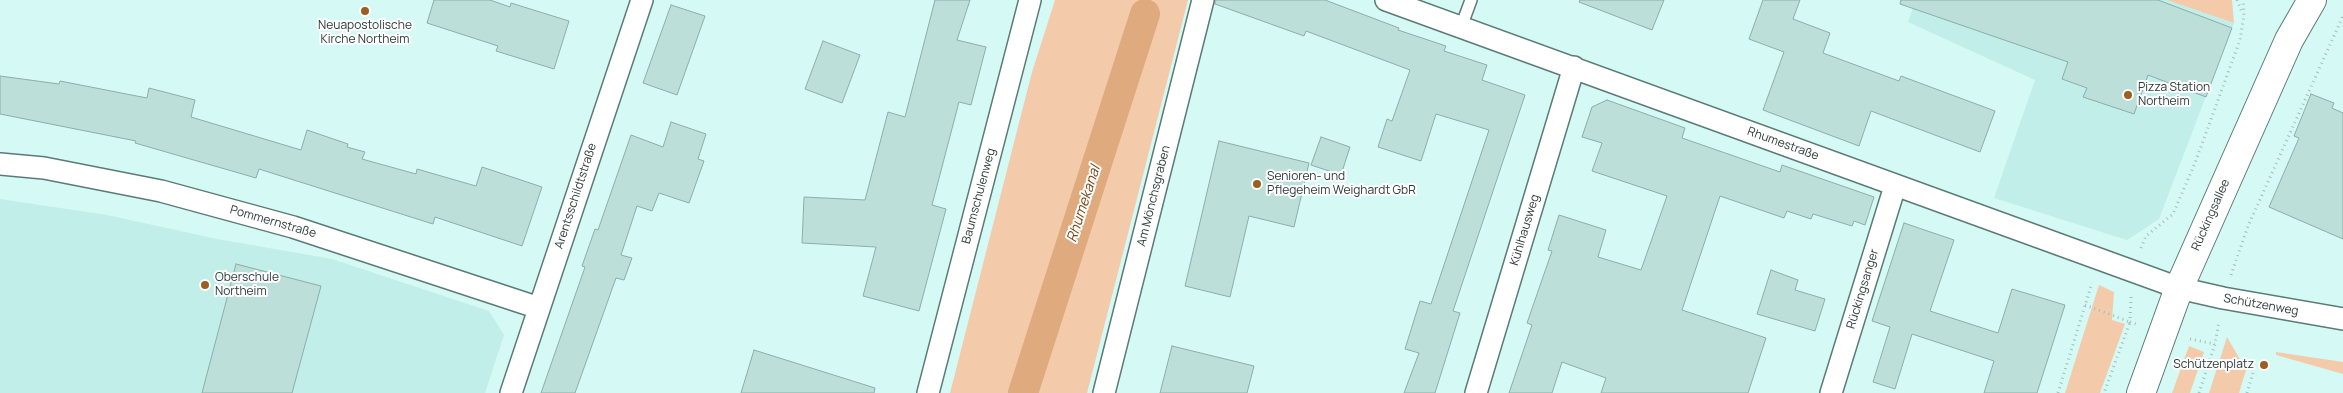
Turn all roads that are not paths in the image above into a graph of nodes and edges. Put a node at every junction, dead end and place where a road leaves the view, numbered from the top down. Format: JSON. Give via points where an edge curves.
{"nodes":[{"id":1,"x":1030,"y":0,"type":"edge"},
{"id":2,"x":1203,"y":0,"type":"edge"},
{"id":3,"x":1386,"y":0,"type":"edge"},
{"id":4,"x":1471,"y":0,"type":"edge"},
{"id":5,"x":2300,"y":0,"type":"edge"},
{"id":6,"x":2312,"y":0,"type":"edge"},
{"id":7,"x":639,"y":1,"type":"edge"},
{"id":8,"x":1461,"y":27,"type":"junction"},
{"id":9,"x":2288,"y":40,"type":"junction"},
{"id":10,"x":1574,"y":67,"type":"junction"},
{"id":11,"x":0,"y":164,"type":"edge"},
{"id":12,"x":1895,"y":186,"type":"junction"},
{"id":13,"x":2179,"y":288,"type":"junction"},
{"id":14,"x":539,"y":308,"type":"junction"},
{"id":15,"x":2343,"y":319,"type":"edge"},
{"id":16,"x":511,"y":393,"type":"edge"},
{"id":17,"x":928,"y":393,"type":"edge"},
{"id":18,"x":1104,"y":393,"type":"edge"},
{"id":19,"x":1476,"y":393,"type":"edge"},
{"id":20,"x":1831,"y":393,"type":"edge"},
{"id":21,"x":2141,"y":393,"type":"edge"}],
"edges":[{"from":1,"to":17,"type":"street","name":"Baumschulenweg"},
{"from":2,"to":18,"type":"street","name":"Am Mönchsgraben"},
{"from":3,"to":8,"type":"street","name":"Rhumestraße"},
{"from":4,"to":8,"type":"lane"},
{"from":5,"to":9,"type":"street","name":"Rückingsallee"},
{"from":6,"to":9,"type":"street","name":"Rückingsallee"},
{"from":7,"to":14,"type":"street","name":"Arentsschildtstraße"},
{"from":8,"to":10,"type":"street","name":"Rhumestraße"},
{"from":9,"to":13,"type":"street","name":"Rückingsallee"},
{"from":10,"to":12,"type":"street","name":"Rhumestraße"},
{"from":10,"to":19,"type":"street","name":"Kühlhausweg"},
{"from":11,"to":14,"type":"street","name":"Pommernstraße","via":[[44,168],[161,191],[293,226]]},
{"from":12,"to":13,"type":"street","name":"Rhumestraße"},
{"from":12,"to":20,"type":"street","name":"Rückingsanger"},
{"from":13,"to":15,"type":"street","name":"Schützenweg"},
{"from":13,"to":21,"type":"street","name":"Rückingsallee"},
{"from":14,"to":16,"type":"street","name":"Arentsschildtstraße"}]}
